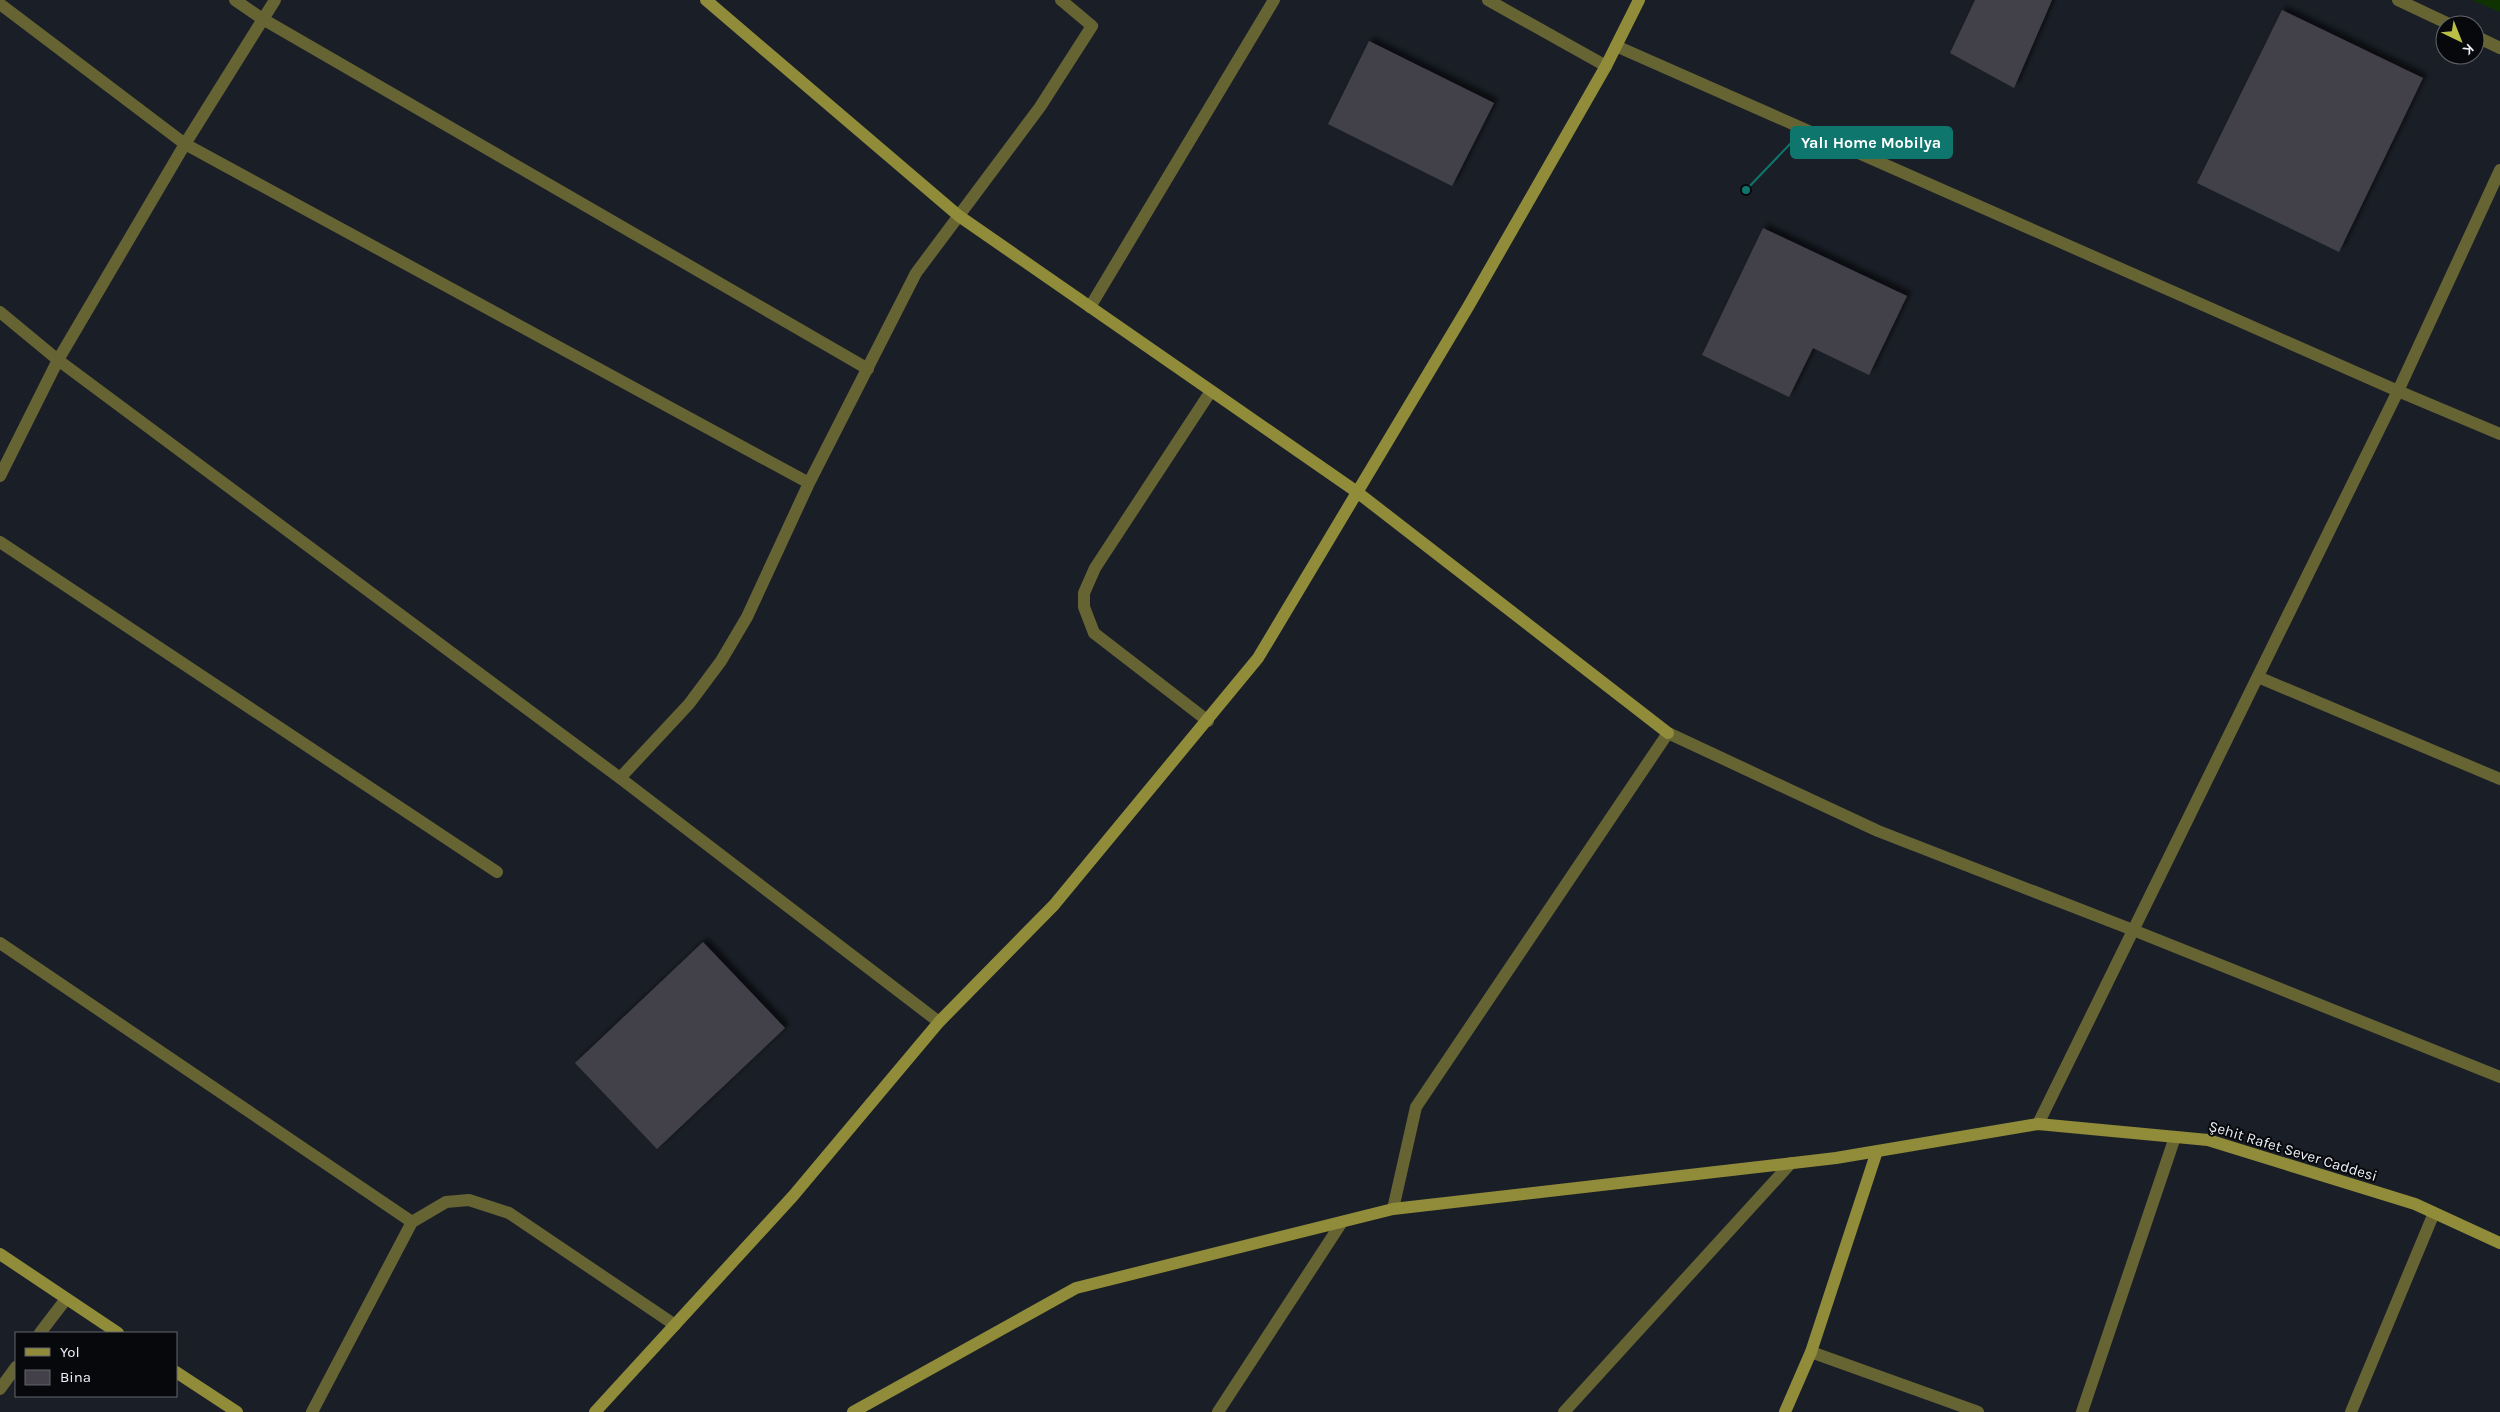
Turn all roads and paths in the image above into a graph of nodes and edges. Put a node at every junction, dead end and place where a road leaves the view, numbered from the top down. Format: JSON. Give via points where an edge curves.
{"nodes":[{"id":1,"x":234,"y":0,"type":"edge"},
{"id":2,"x":274,"y":0,"type":"edge"},
{"id":3,"x":706,"y":0,"type":"edge"},
{"id":4,"x":1061,"y":0,"type":"edge"},
{"id":5,"x":1274,"y":0,"type":"edge"},
{"id":6,"x":1488,"y":0,"type":"edge"},
{"id":7,"x":1639,"y":0,"type":"edge"},
{"id":8,"x":2398,"y":0,"type":"edge"},
{"id":9,"x":0,"y":4,"type":"edge"},
{"id":10,"x":2435,"y":17,"type":"edge"},
{"id":11,"x":261,"y":18,"type":"junction"},
{"id":12,"x":2485,"y":41,"type":"edge"},
{"id":13,"x":1616,"y":46,"type":"junction"},
{"id":14,"x":2500,"y":48,"type":"edge"},
{"id":15,"x":1606,"y":66,"type":"junction"},
{"id":16,"x":185,"y":144,"type":"junction"},
{"id":17,"x":2500,"y":170,"type":"edge"},
{"id":18,"x":959,"y":216,"type":"junction"},
{"id":19,"x":1090,"y":307,"type":"junction"},
{"id":20,"x":0,"y":312,"type":"edge"},
{"id":21,"x":58,"y":360,"type":"junction"},
{"id":22,"x":868,"y":369,"type":"junction"},
{"id":23,"x":1211,"y":391,"type":"junction"},
{"id":24,"x":2398,"y":391,"type":"junction"},
{"id":25,"x":2500,"y":434,"type":"edge"},
{"id":26,"x":0,"y":476,"type":"edge"},
{"id":27,"x":809,"y":483,"type":"junction"},
{"id":28,"x":1357,"y":492,"type":"junction"},
{"id":29,"x":0,"y":542,"type":"edge"},
{"id":30,"x":2258,"y":677,"type":"junction"},
{"id":31,"x":1208,"y":721,"type":"junction"},
{"id":32,"x":1668,"y":733,"type":"junction"},
{"id":33,"x":620,"y":778,"type":"junction"},
{"id":34,"x":2500,"y":779,"type":"edge"},
{"id":35,"x":497,"y":872,"type":"dead end"},
{"id":36,"x":2133,"y":930,"type":"junction"},
{"id":37,"x":0,"y":943,"type":"edge"},
{"id":38,"x":939,"y":1022,"type":"junction"},
{"id":39,"x":2500,"y":1077,"type":"edge"},
{"id":40,"x":2038,"y":1124,"type":"junction"},
{"id":41,"x":2175,"y":1137,"type":"junction"},
{"id":42,"x":1877,"y":1151,"type":"junction"},
{"id":43,"x":1790,"y":1163,"type":"junction"},
{"id":44,"x":1393,"y":1209,"type":"junction"},
{"id":45,"x":2434,"y":1212,"type":"junction"},
{"id":46,"x":412,"y":1222,"type":"junction"},
{"id":47,"x":1342,"y":1222,"type":"junction"},
{"id":48,"x":2500,"y":1243,"type":"edge"},
{"id":49,"x":0,"y":1254,"type":"edge"},
{"id":50,"x":66,"y":1298,"type":"junction"},
{"id":51,"x":675,"y":1325,"type":"junction"},
{"id":52,"x":41,"y":1332,"type":"edge"},
{"id":53,"x":117,"y":1332,"type":"edge"},
{"id":54,"x":1811,"y":1352,"type":"junction"},
{"id":55,"x":15,"y":1368,"type":"edge"},
{"id":56,"x":178,"y":1373,"type":"edge"},
{"id":57,"x":0,"y":1389,"type":"edge"},
{"id":58,"x":237,"y":1412,"type":"edge"},
{"id":59,"x":312,"y":1412,"type":"edge"},
{"id":60,"x":595,"y":1412,"type":"edge"},
{"id":61,"x":853,"y":1412,"type":"edge"},
{"id":62,"x":1218,"y":1412,"type":"edge"},
{"id":63,"x":1564,"y":1412,"type":"edge"},
{"id":64,"x":1785,"y":1412,"type":"edge"},
{"id":65,"x":1978,"y":1412,"type":"edge"},
{"id":66,"x":2082,"y":1412,"type":"edge"},
{"id":67,"x":2352,"y":1412,"type":"edge"}],
"edges":[{"from":1,"to":11,"type":"street"},
{"from":2,"to":11,"type":"street"},
{"from":3,"to":18,"type":"street"},
{"from":4,"to":18,"type":"street","via":[[1092,26],[1040,107]]},
{"from":5,"to":19,"type":"street"},
{"from":6,"to":15,"type":"street"},
{"from":7,"to":13,"type":"street"},
{"from":8,"to":10,"type":"street"},
{"from":9,"to":16,"type":"street"},
{"from":11,"to":16,"type":"street"},
{"from":11,"to":22,"type":"street"},
{"from":12,"to":14,"type":"street"},
{"from":13,"to":15,"type":"street"},
{"from":13,"to":24,"type":"street"},
{"from":15,"to":28,"type":"street"},
{"from":16,"to":21,"type":"street"},
{"from":16,"to":27,"type":"street"},
{"from":17,"to":24,"type":"street"},
{"from":18,"to":19,"type":"street"},
{"from":18,"to":22,"type":"street","via":[[916,273]]},
{"from":19,"to":23,"type":"street"},
{"from":20,"to":21,"type":"street"},
{"from":21,"to":26,"type":"street"},
{"from":21,"to":33,"type":"street"},
{"from":22,"to":27,"type":"street"},
{"from":23,"to":28,"type":"street"},
{"from":23,"to":31,"type":"street","via":[[1095,568],[1084,593],[1087,621],[1094,632]]},
{"from":24,"to":25,"type":"street"},
{"from":24,"to":30,"type":"street"},
{"from":27,"to":33,"type":"street","via":[[747,616],[721,661],[689,704]]},
{"from":28,"to":31,"type":"street","via":[[1258,658]]},
{"from":28,"to":32,"type":"street"},
{"from":29,"to":35,"type":"street"},
{"from":30,"to":34,"type":"street"},
{"from":30,"to":36,"type":"street"},
{"from":31,"to":38,"type":"street","via":[[1054,905]]},
{"from":32,"to":36,"type":"street","via":[[1878,831]]},
{"from":32,"to":44,"type":"street","via":[[1416,1107]]},
{"from":33,"to":38,"type":"street"},
{"from":36,"to":39,"type":"street"},
{"from":36,"to":40,"type":"street"},
{"from":37,"to":46,"type":"street"},
{"from":38,"to":51,"type":"street","via":[[793,1196]]},
{"from":40,"to":41,"type":"street","name":"Şehit Rafet Sever Caddesi"},
{"from":40,"to":42,"type":"street","name":"Şehit Rafet Sever Caddesi"},
{"from":41,"to":45,"type":"street","name":"Şehit Rafet Sever Caddesi","via":[[2208,1140]]},
{"from":41,"to":66,"type":"street"},
{"from":42,"to":43,"type":"street","name":"Şehit Rafet Sever Caddesi"},
{"from":42,"to":54,"type":"street"},
{"from":43,"to":44,"type":"street","name":"Şehit Rafet Sever Caddesi"},
{"from":43,"to":63,"type":"street"},
{"from":44,"to":47,"type":"street","name":"Şehit Rafet Sever Caddesi"},
{"from":45,"to":48,"type":"street","name":"Şehit Rafet Sever Caddesi"},
{"from":45,"to":67,"type":"street"},
{"from":46,"to":51,"type":"street","via":[[446,1202],[469,1200],[509,1213]]},
{"from":46,"to":59,"type":"street"},
{"from":47,"to":61,"type":"street","name":"Şehit Rafet Sever Caddesi","via":[[1076,1288]]},
{"from":47,"to":62,"type":"street"},
{"from":49,"to":50,"type":"street"},
{"from":50,"to":52,"type":"street"},
{"from":50,"to":53,"type":"street"},
{"from":51,"to":60,"type":"street"},
{"from":54,"to":64,"type":"street"},
{"from":54,"to":65,"type":"street"},
{"from":55,"to":57,"type":"street"},
{"from":56,"to":58,"type":"street"}]}
